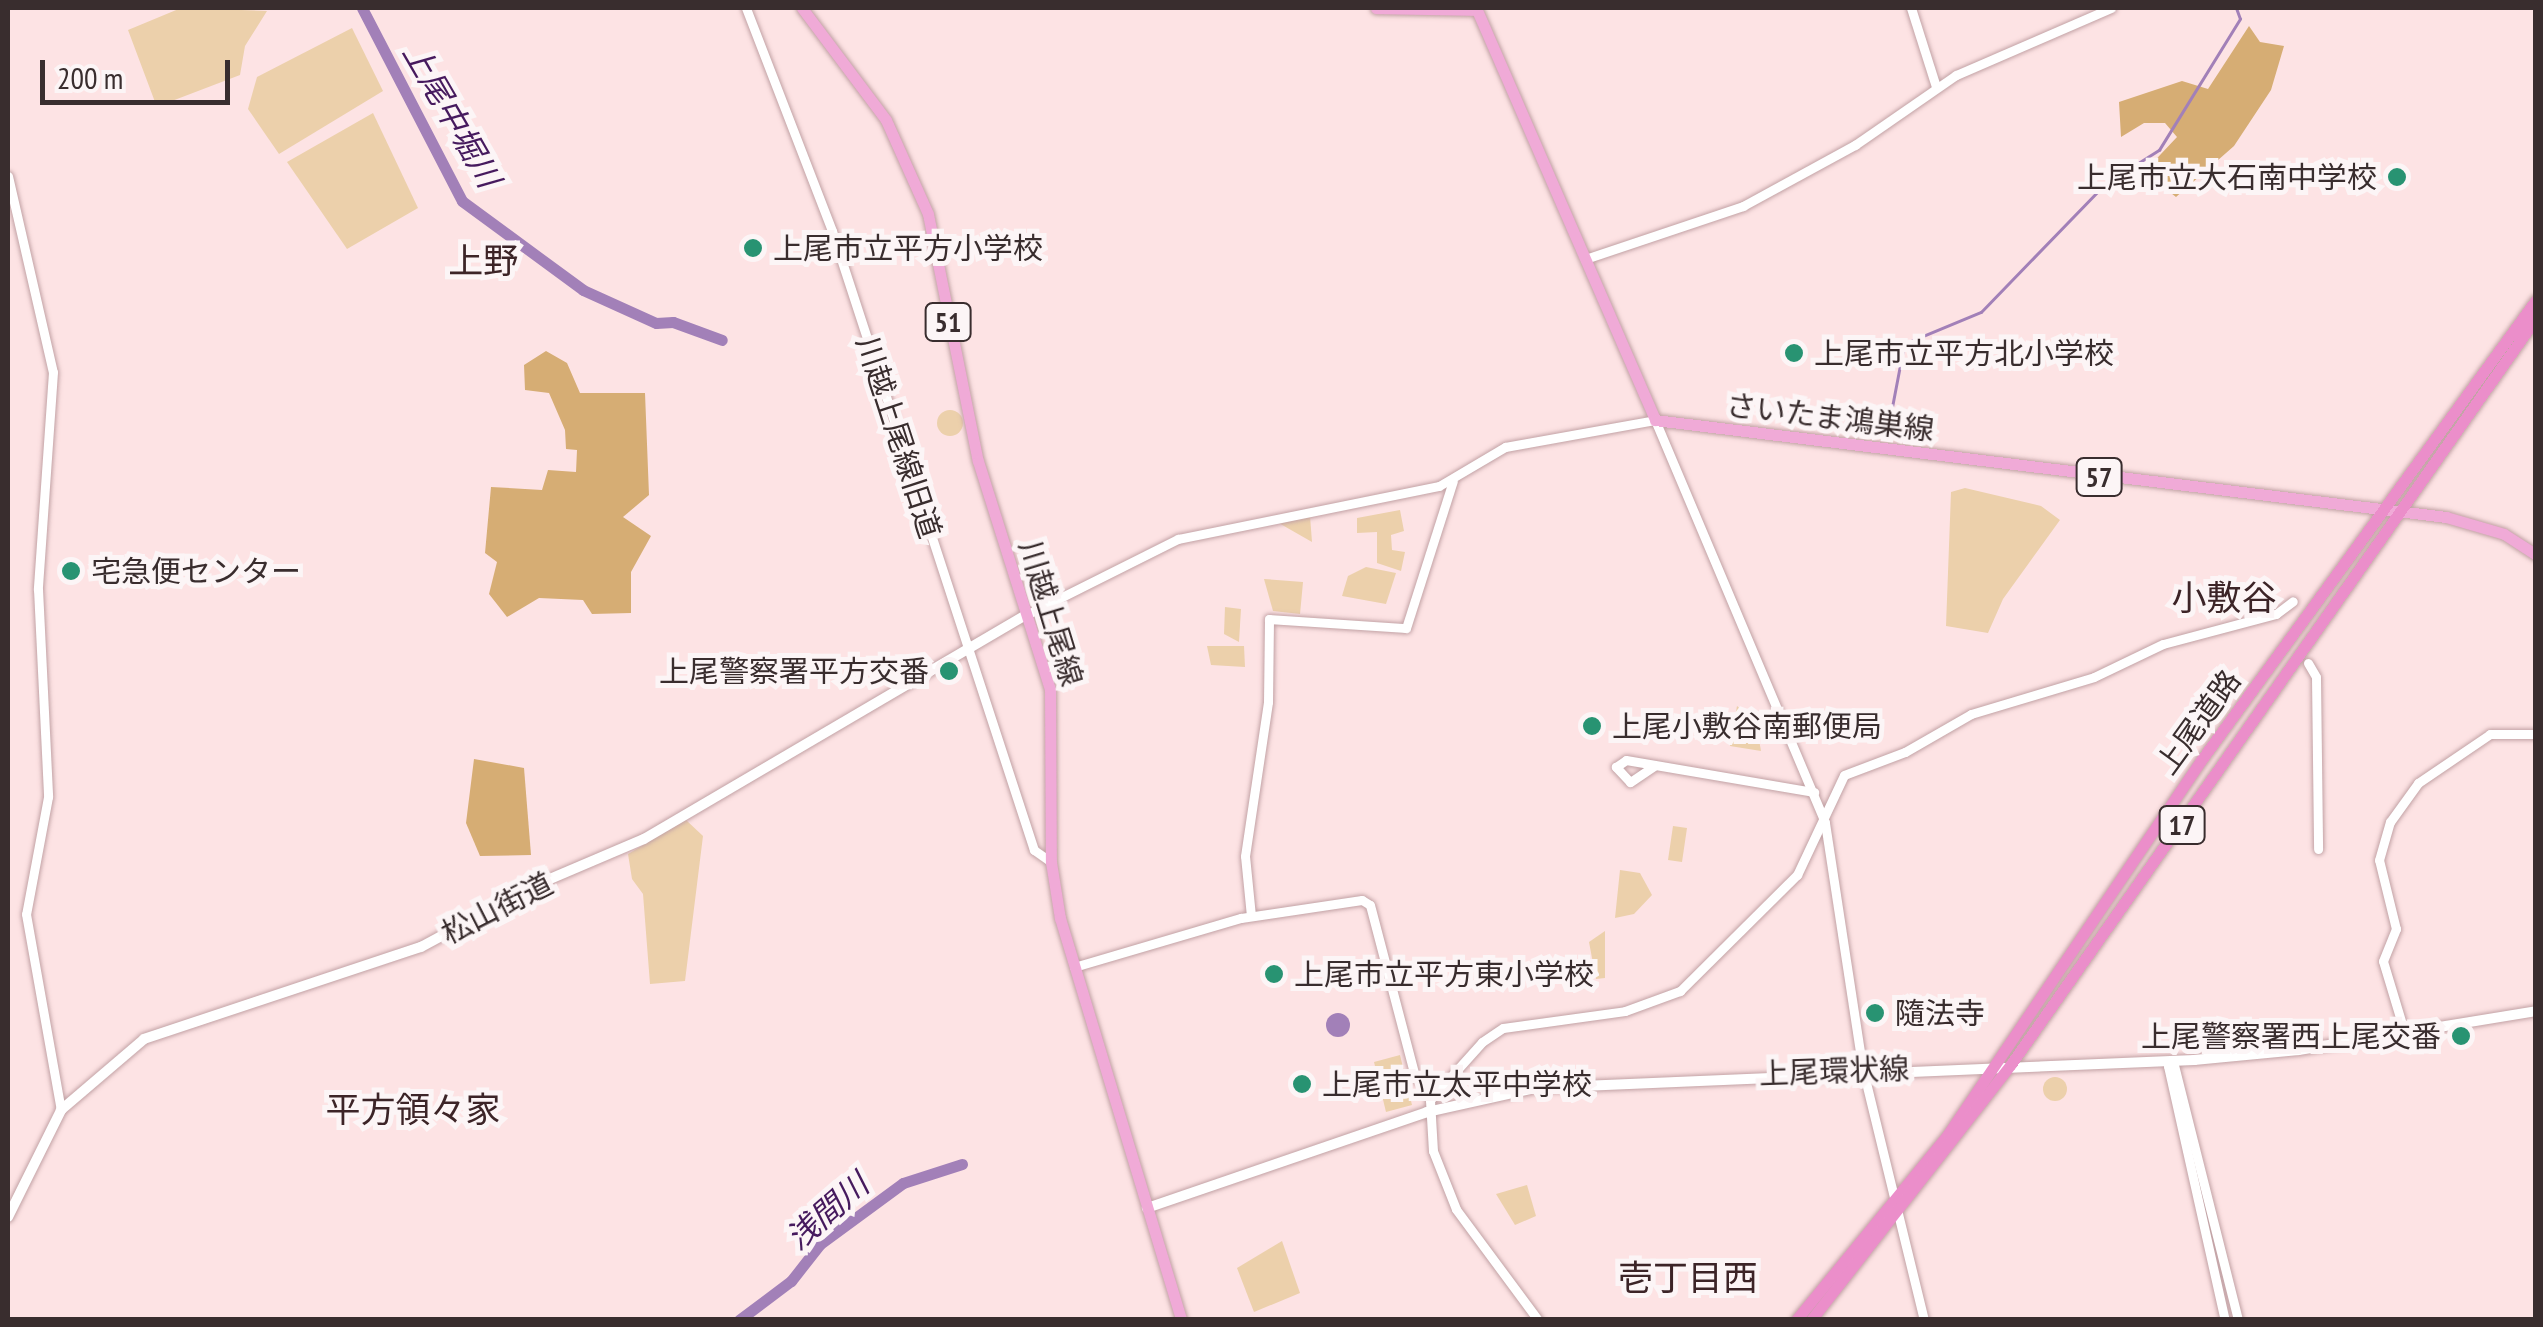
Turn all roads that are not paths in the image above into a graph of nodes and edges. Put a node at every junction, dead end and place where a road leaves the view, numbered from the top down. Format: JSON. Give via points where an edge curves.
{"nodes":[{"id":1,"x":746,"y":8,"type":"edge"},
{"id":2,"x":802,"y":8,"type":"edge"},
{"id":3,"x":1376,"y":8,"type":"edge"},
{"id":4,"x":1477,"y":8,"type":"edge"},
{"id":5,"x":1911,"y":8,"type":"edge"},
{"id":6,"x":2111,"y":8,"type":"edge"},
{"id":7,"x":1936,"y":87,"type":"junction"},
{"id":8,"x":8,"y":176,"type":"edge"},
{"id":9,"x":1585,"y":259,"type":"junction"},
{"id":10,"x":2536,"y":300,"type":"edge"},
{"id":11,"x":2536,"y":318,"type":"edge"},
{"id":12,"x":1655,"y":420,"type":"junction"},
{"id":13,"x":1452,"y":482,"type":"junction"},
{"id":14,"x":2379,"y":510,"type":"junction"},
{"id":15,"x":2404,"y":511,"type":"junction"},
{"id":16,"x":2536,"y":555,"type":"edge"},
{"id":17,"x":2293,"y":601,"type":"dead end"},
{"id":18,"x":1028,"y":614,"type":"junction"},
{"id":19,"x":967,"y":646,"type":"junction"},
{"id":20,"x":2308,"y":663,"type":"dead end"},
{"id":21,"x":2536,"y":734,"type":"edge"},
{"id":22,"x":1654,"y":766,"type":"dead end"},
{"id":23,"x":1814,"y":792,"type":"junction"},
{"id":24,"x":1825,"y":823,"type":"junction"},
{"id":25,"x":2318,"y":848,"type":"dead end"},
{"id":26,"x":1051,"y":862,"type":"junction"},
{"id":27,"x":1251,"y":916,"type":"junction"},
{"id":28,"x":1074,"y":967,"type":"junction"},
{"id":29,"x":2536,"y":1011,"type":"edge"},
{"id":30,"x":2405,"y":1034,"type":"junction"},
{"id":31,"x":2173,"y":1061,"type":"junction"},
{"id":32,"x":2004,"y":1065,"type":"junction"},
{"id":33,"x":1863,"y":1070,"type":"junction"},
{"id":34,"x":1435,"y":1094,"type":"junction"},
{"id":35,"x":61,"y":1110,"type":"junction"},
{"id":36,"x":1427,"y":1112,"type":"junction"},
{"id":37,"x":1896,"y":1207,"type":"junction"},
{"id":38,"x":1147,"y":1208,"type":"junction"},
{"id":39,"x":8,"y":1217,"type":"edge"},
{"id":40,"x":1181,"y":1320,"type":"edge"},
{"id":41,"x":1538,"y":1320,"type":"edge"},
{"id":42,"x":1796,"y":1320,"type":"edge"},
{"id":43,"x":1811,"y":1320,"type":"edge"},
{"id":44,"x":1924,"y":1320,"type":"edge"},
{"id":45,"x":2226,"y":1320,"type":"edge"},
{"id":46,"x":2238,"y":1320,"type":"edge"}],
"edges":[{"from":1,"to":19,"type":"street","name":"川越上尾線旧道","via":[[832,231]]},
{"from":2,"to":18,"type":"main road","name":"川越上尾線","number":"51","via":[[886,120],[914,172],[978,461]]},
{"from":3,"to":4,"type":"main road"},
{"from":4,"to":9,"type":"main road"},
{"from":5,"to":7,"type":"street"},
{"from":6,"to":7,"type":"street"},
{"from":7,"to":9,"type":"street","via":[[1855,145],[1743,206]]},
{"from":8,"to":35,"type":"street","via":[[52,372],[38,589],[48,796],[26,914]]},
{"from":9,"to":12,"type":"main road"},
{"from":10,"to":14,"type":"highway","name":"上尾道路","number":"17"},
{"from":11,"to":15,"type":"highway","name":"上尾道路","number":"17"},
{"from":12,"to":13,"type":"street","via":[[1506,447]]},
{"from":12,"to":14,"type":"main road","name":"さいたま鴻巣線","number":"57"},
{"from":12,"to":23,"type":"street"},
{"from":13,"to":18,"type":"street","via":[[1178,539]]},
{"from":13,"to":27,"type":"street","via":[[1406,628],[1269,619],[1268,702],[1245,856]]},
{"from":14,"to":15,"type":"main road","name":"さいたま鴻巣線","number":"57"},
{"from":14,"to":32,"type":"highway","name":"上尾道路","number":"17","via":[[2126,868]]},
{"from":15,"to":16,"type":"main road","name":"さいたま鴻巣線","number":"57","via":[[2482,525]]},
{"from":15,"to":32,"type":"highway","name":"上尾道路","number":"17"},
{"from":17,"to":24,"type":"street","via":[[2276,614],[2162,644],[2094,677],[1972,714],[1841,778]]},
{"from":18,"to":19,"type":"main road","name":"松山街道"},
{"from":18,"to":26,"type":"main road","name":"川越上尾線","number":"51","via":[[1052,706]]},
{"from":19,"to":26,"type":"street","name":"川越上尾線旧道","via":[[1035,853]]},
{"from":19,"to":35,"type":"main road","name":"松山街道","via":[[644,839],[536,885],[422,947],[144,1039]]},
{"from":20,"to":25,"type":"street","via":[[2316,677]]},
{"from":21,"to":30,"type":"street","via":[[2490,734],[2418,782],[2390,822],[2379,860],[2396,929],[2383,961]]},
{"from":22,"to":23,"type":"street"},
{"from":23,"to":24,"type":"street"},
{"from":24,"to":33,"type":"street"},
{"from":24,"to":34,"type":"street","via":[[1797,876],[1680,990],[1626,1011],[1503,1028]]},
{"from":26,"to":28,"type":"main road","name":"川越上尾線","number":"51"},
{"from":27,"to":28,"type":"street"},
{"from":27,"to":34,"type":"street","via":[[1368,902],[1414,1077]]},
{"from":28,"to":38,"type":"main road","name":"川越上尾線","number":"51"},
{"from":29,"to":30,"type":"main road","name":"上尾環状線"},
{"from":30,"to":31,"type":"main road","name":"上尾環状線"},
{"from":31,"to":32,"type":"main road","name":"上尾環状線"},
{"from":31,"to":45,"type":"street","via":[[2168,1066]]},
{"from":31,"to":46,"type":"street","via":[[2179,1064]]},
{"from":32,"to":33,"type":"main road","name":"上尾環状線"},
{"from":32,"to":37,"type":"highway","name":"上尾道路","number":"17"},
{"from":33,"to":36,"type":"main road","name":"上尾環状線","via":[[1566,1084]]},
{"from":33,"to":37,"type":"street"},
{"from":34,"to":36,"type":"street"},
{"from":35,"to":39,"type":"main road","name":"松山街道"},
{"from":36,"to":38,"type":"main road","name":"上尾環状線"},
{"from":36,"to":41,"type":"street","via":[[1452,1203]]},
{"from":37,"to":42,"type":"highway","name":"上尾道路","number":"17"},
{"from":37,"to":43,"type":"highway","name":"上尾道路","number":"17"},
{"from":37,"to":44,"type":"street"},
{"from":38,"to":40,"type":"main road","name":"川越上尾線","number":"51"}]}
